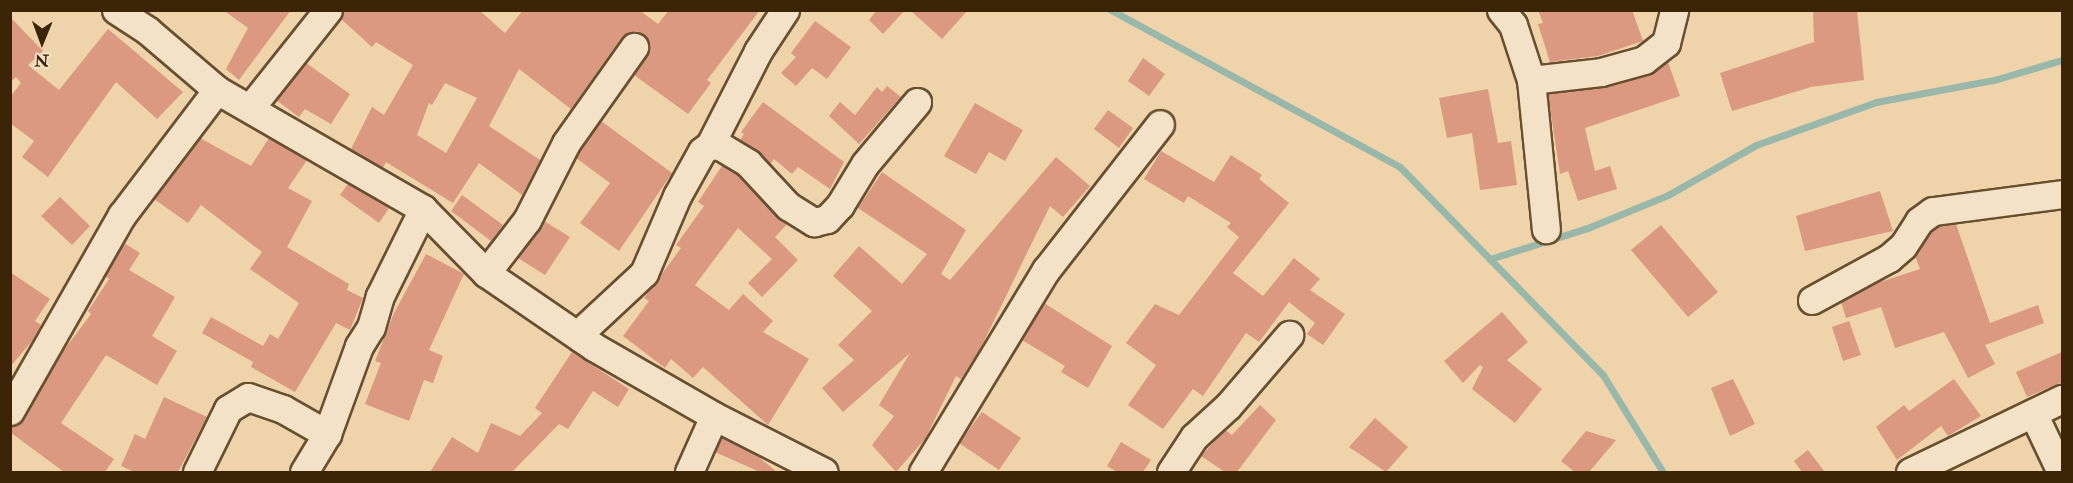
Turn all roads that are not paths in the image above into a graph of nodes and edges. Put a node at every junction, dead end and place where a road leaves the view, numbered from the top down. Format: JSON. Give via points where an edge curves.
{"nodes":[{"id":1,"x":116,"y":10,"type":"edge"},
{"id":2,"x":328,"y":10,"type":"edge"},
{"id":3,"x":785,"y":10,"type":"edge"},
{"id":4,"x":1501,"y":10,"type":"edge"},
{"id":5,"x":1674,"y":10,"type":"edge"},
{"id":6,"x":634,"y":47,"type":"dead end"},
{"id":7,"x":1531,"y":80,"type":"junction"},
{"id":8,"x":217,"y":90,"type":"junction"},
{"id":9,"x":918,"y":102,"type":"dead end"},
{"id":10,"x":250,"y":108,"type":"junction"},
{"id":11,"x":1160,"y":124,"type":"dead end"},
{"id":12,"x":710,"y":145,"type":"junction"},
{"id":13,"x":2062,"y":194,"type":"edge"},
{"id":14,"x":423,"y":209,"type":"junction"},
{"id":15,"x":1546,"y":229,"type":"dead end"},
{"id":16,"x":486,"y":273,"type":"junction"},
{"id":17,"x":1812,"y":300,"type":"dead end"},
{"id":18,"x":1289,"y":335,"type":"dead end"},
{"id":19,"x":582,"y":338,"type":"junction"},
{"id":20,"x":2062,"y":399,"type":"edge"},
{"id":21,"x":10,"y":411,"type":"edge"},
{"id":22,"x":2033,"y":413,"type":"junction"},
{"id":23,"x":714,"y":416,"type":"junction"},
{"id":24,"x":327,"y":434,"type":"junction"},
{"id":25,"x":197,"y":472,"type":"edge"},
{"id":26,"x":304,"y":472,"type":"edge"},
{"id":27,"x":690,"y":472,"type":"edge"},
{"id":28,"x":824,"y":472,"type":"edge"},
{"id":29,"x":923,"y":472,"type":"edge"},
{"id":30,"x":1171,"y":472,"type":"edge"},
{"id":31,"x":1910,"y":472,"type":"edge"},
{"id":32,"x":2061,"y":472,"type":"edge"}],
"edges":[{"from":1,"to":8,"type":"street","via":[[148,31]]},
{"from":2,"to":10,"type":"street"},
{"from":3,"to":12,"type":"street","via":[[758,51]]},
{"from":4,"to":7,"type":"street","via":[[1513,25]]},
{"from":5,"to":7,"type":"street","via":[[1666,43],[1644,60],[1601,72]]},
{"from":6,"to":16,"type":"street","via":[[566,143],[527,220]]},
{"from":7,"to":15,"type":"street"},
{"from":8,"to":10,"type":"street"},
{"from":8,"to":21,"type":"street","via":[[122,215]]},
{"from":9,"to":12,"type":"street","via":[[865,164],[840,205],[827,219],[814,222],[788,206],[748,163],[720,146]]},
{"from":10,"to":14,"type":"street"},
{"from":11,"to":29,"type":"street","via":[[1046,270]]},
{"from":12,"to":19,"type":"street","via":[[702,151],[677,196],[644,273],[587,327]]},
{"from":13,"to":17,"type":"street","via":[[1934,211],[1919,221],[1903,246],[1888,258]]},
{"from":14,"to":16,"type":"street"},
{"from":14,"to":24,"type":"street","via":[[380,296]]},
{"from":16,"to":19,"type":"street"},
{"from":18,"to":30,"type":"street","via":[[1228,406],[1194,437]]},
{"from":19,"to":23,"type":"street"},
{"from":20,"to":22,"type":"street"},
{"from":22,"to":31,"type":"street"},
{"from":22,"to":32,"type":"street"},
{"from":23,"to":27,"type":"street"},
{"from":23,"to":28,"type":"street"},
{"from":24,"to":25,"type":"street","via":[[283,410],[248,397],[228,408]]},
{"from":24,"to":26,"type":"street"}]}
